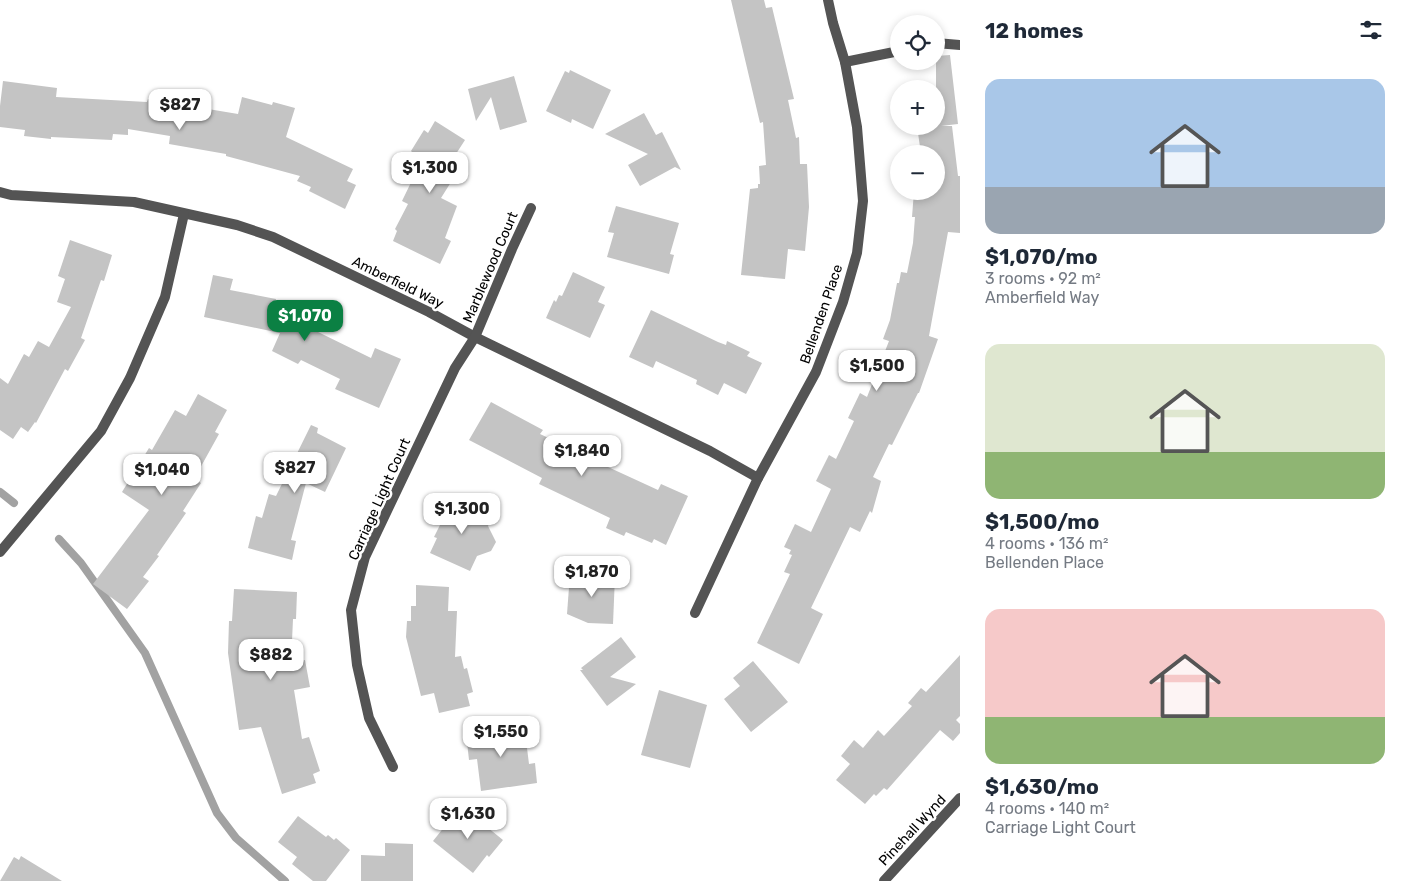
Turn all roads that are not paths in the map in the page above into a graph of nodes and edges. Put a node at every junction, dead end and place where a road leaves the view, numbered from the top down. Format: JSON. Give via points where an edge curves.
{"nodes":[{"id":1,"x":828,"y":0,"type":"edge"},
{"id":2,"x":945,"y":44,"type":"edge"},
{"id":3,"x":960,"y":45,"type":"edge"},
{"id":4,"x":890,"y":53,"type":"edge"},
{"id":5,"x":845,"y":62,"type":"junction"},
{"id":6,"x":0,"y":192,"type":"edge"},
{"id":7,"x":531,"y":208,"type":"dead end"},
{"id":8,"x":184,"y":214,"type":"junction"},
{"id":9,"x":475,"y":337,"type":"junction"},
{"id":10,"x":758,"y":478,"type":"junction"},
{"id":11,"x":0,"y":552,"type":"edge"},
{"id":12,"x":695,"y":613,"type":"dead end"},
{"id":13,"x":393,"y":767,"type":"dead end"},
{"id":14,"x":960,"y":798,"type":"edge"},
{"id":15,"x":884,"y":881,"type":"edge"}],
"edges":[{"from":1,"to":5,"type":"street","name":"Bellenden Place"},
{"from":2,"to":3,"type":"street"},
{"from":4,"to":5,"type":"street"},
{"from":5,"to":10,"type":"street","name":"Bellenden Place","via":[[856,127],[863,201],[857,253],[816,372]]},
{"from":6,"to":8,"type":"street","name":"Amberfield Way","via":[[134,202]]},
{"from":7,"to":9,"type":"street","name":"Marblewood Court"},
{"from":8,"to":9,"type":"street","name":"Amberfield Way","via":[[237,225],[273,237]]},
{"from":8,"to":11,"type":"street","via":[[165,297],[130,378],[101,431]]},
{"from":9,"to":10,"type":"street","name":"Amberfield Way","via":[[710,451]]},
{"from":9,"to":13,"type":"street","name":"Carriage Light Court","via":[[454,368],[365,557],[351,610],[357,665],[369,718]]},
{"from":10,"to":12,"type":"street","name":"Bellenden Place"},
{"from":14,"to":15,"type":"street","name":"Pinehall Wynd"}]}
